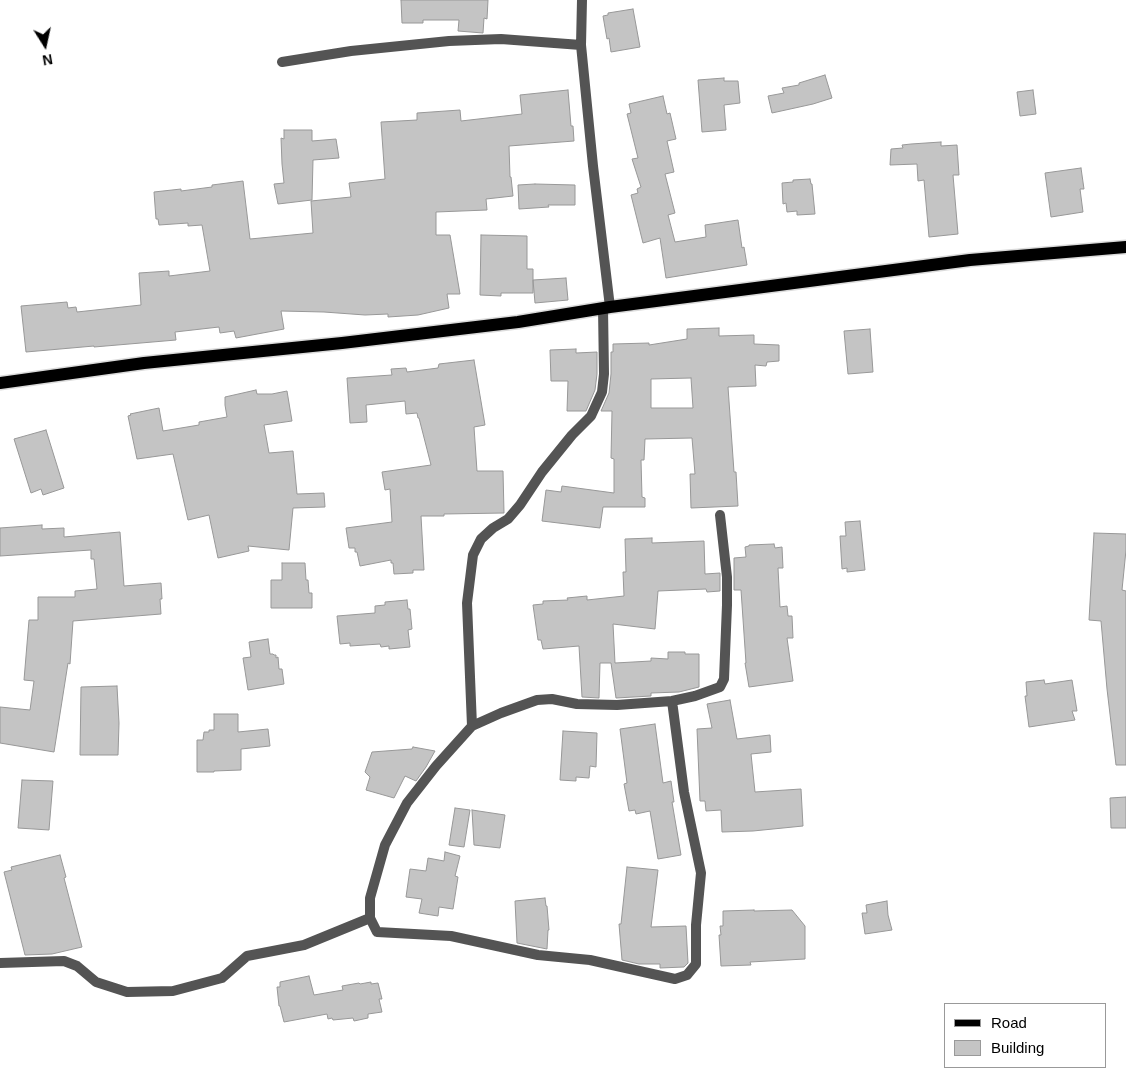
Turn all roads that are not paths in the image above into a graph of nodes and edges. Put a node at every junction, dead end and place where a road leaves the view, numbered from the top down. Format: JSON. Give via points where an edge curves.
{"nodes":[{"id":1,"x":582,"y":0,"type":"edge"},
{"id":2,"x":581,"y":45,"type":"junction"},
{"id":3,"x":282,"y":62,"type":"dead end"},
{"id":4,"x":1126,"y":247,"type":"edge"},
{"id":5,"x":606,"y":307,"type":"junction"},
{"id":6,"x":0,"y":383,"type":"edge"},
{"id":7,"x":720,"y":515,"type":"dead end"},
{"id":8,"x":672,"y":701,"type":"junction"},
{"id":9,"x":472,"y":726,"type":"junction"},
{"id":10,"x":370,"y":918,"type":"junction"},
{"id":11,"x":0,"y":963,"type":"edge"}],
"edges":[{"from":1,"to":2,"type":"street"},
{"from":2,"to":3,"type":"street","via":[[501,39],[466,40],[351,51]]},
{"from":2,"to":5,"type":"street"},
{"from":4,"to":5,"type":"main road","via":[[970,260]]},
{"from":5,"to":6,"type":"main road","via":[[508,323],[144,363]]},
{"from":5,"to":9,"type":"street","via":[[602,392],[594,411],[542,472],[508,519],[481,538],[473,555],[467,603]]},
{"from":7,"to":8,"type":"street","via":[[727,577],[724,679],[720,687]]},
{"from":8,"to":9,"type":"street","via":[[617,705],[537,700]]},
{"from":8,"to":10,"type":"street","via":[[684,792],[701,873],[696,964],[687,975],[675,979],[590,960],[538,955],[451,936],[378,932]]},
{"from":9,"to":10,"type":"street","via":[[407,803],[385,845],[370,898]]},
{"from":10,"to":11,"type":"street","via":[[304,945],[247,956],[222,978],[173,991],[127,992],[96,982],[77,966],[64,962]]}]}
